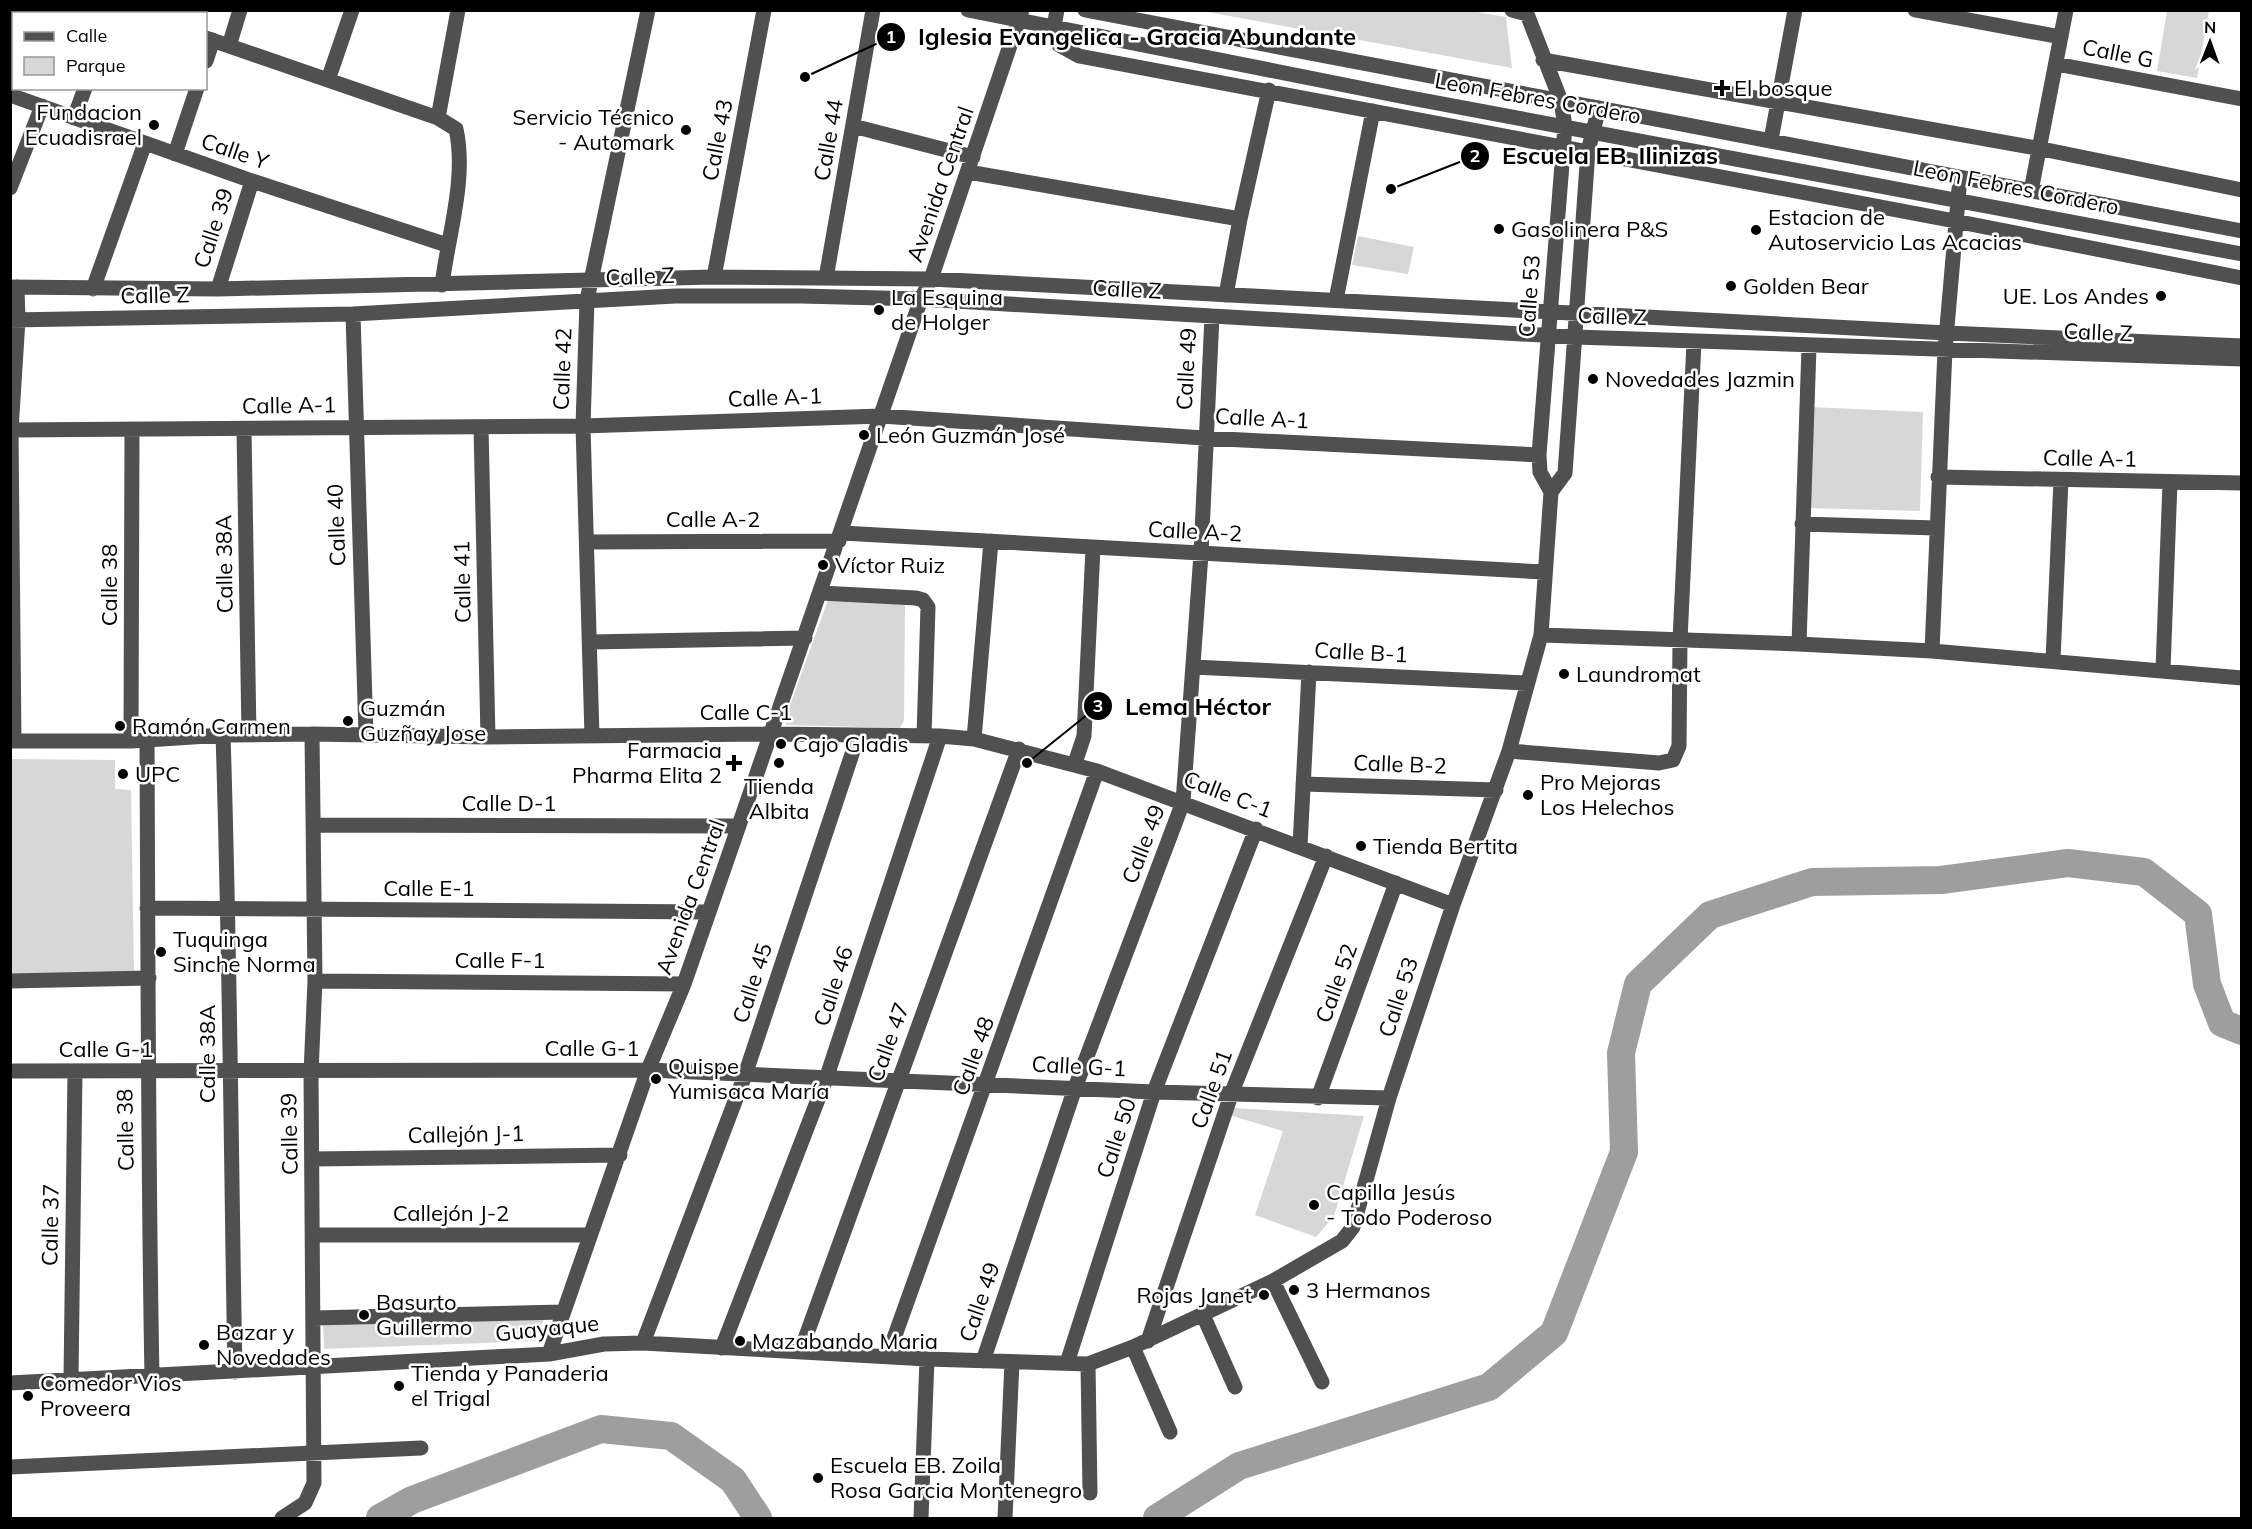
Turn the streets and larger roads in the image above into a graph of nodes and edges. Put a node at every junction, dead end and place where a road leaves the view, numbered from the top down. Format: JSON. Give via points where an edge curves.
{"nodes":[{"id":1,"x":240,"y":10,"type":"edge"},
{"id":2,"x":352,"y":10,"type":"edge"},
{"id":3,"x":458,"y":10,"type":"edge"},
{"id":4,"x":648,"y":10,"type":"edge"},
{"id":5,"x":764,"y":10,"type":"edge"},
{"id":6,"x":873,"y":10,"type":"edge"},
{"id":7,"x":968,"y":10,"type":"edge"},
{"id":8,"x":1057,"y":10,"type":"edge"},
{"id":9,"x":1085,"y":10,"type":"edge"},
{"id":10,"x":1795,"y":10,"type":"edge"},
{"id":11,"x":1915,"y":10,"type":"edge"},
{"id":12,"x":2066,"y":10,"type":"edge"},
{"id":13,"x":1522,"y":12,"type":"edge"},
{"id":14,"x":1020,"y":15,"type":"edge"},
{"id":15,"x":1054,"y":27,"type":"junction"},
{"id":16,"x":2061,"y":37,"type":"junction"},
{"id":17,"x":209,"y":39,"type":"edge"},
{"id":18,"x":229,"y":46,"type":"junction"},
{"id":19,"x":1543,"y":60,"type":"junction"},
{"id":20,"x":1232,"y":63,"type":"junction"},
{"id":21,"x":2056,"y":64,"type":"junction"},
{"id":22,"x":1305,"y":77,"type":"junction"},
{"id":23,"x":328,"y":80,"type":"junction"},
{"id":24,"x":1227,"y":83,"type":"junction"},
{"id":25,"x":84,"y":90,"type":"edge"},
{"id":26,"x":195,"y":90,"type":"edge"},
{"id":27,"x":1269,"y":90,"type":"junction"},
{"id":28,"x":10,"y":95,"type":"edge"},
{"id":29,"x":1400,"y":96,"type":"junction"},
{"id":30,"x":1300,"y":97,"type":"junction"},
{"id":31,"x":2241,"y":99,"type":"edge"},
{"id":32,"x":1562,"y":101,"type":"junction"},
{"id":33,"x":1778,"y":102,"type":"junction"},
{"id":34,"x":42,"y":106,"type":"junction"},
{"id":35,"x":1599,"y":108,"type":"junction"},
{"id":36,"x":1381,"y":112,"type":"junction"},
{"id":37,"x":74,"y":118,"type":"junction"},
{"id":38,"x":438,"y":118,"type":"junction"},
{"id":39,"x":853,"y":126,"type":"junction"},
{"id":40,"x":1564,"y":126,"type":"junction"},
{"id":41,"x":1592,"y":130,"type":"junction"},
{"id":42,"x":1771,"y":140,"type":"junction"},
{"id":43,"x":145,"y":143,"type":"junction"},
{"id":44,"x":1676,"y":146,"type":"junction"},
{"id":45,"x":1563,"y":147,"type":"junction"},
{"id":46,"x":2042,"y":149,"type":"junction"},
{"id":47,"x":1588,"y":151,"type":"junction"},
{"id":48,"x":175,"y":154,"type":"junction"},
{"id":49,"x":973,"y":157,"type":"junction"},
{"id":50,"x":1774,"y":164,"type":"junction"},
{"id":51,"x":1672,"y":167,"type":"junction"},
{"id":52,"x":968,"y":172,"type":"junction"},
{"id":53,"x":1960,"y":177,"type":"junction"},
{"id":54,"x":252,"y":181,"type":"junction"},
{"id":55,"x":1753,"y":183,"type":"junction"},
{"id":56,"x":10,"y":188,"type":"edge"},
{"id":57,"x":2031,"y":190,"type":"junction"},
{"id":58,"x":2241,"y":190,"type":"edge"},
{"id":59,"x":1958,"y":199,"type":"junction"},
{"id":60,"x":2030,"y":213,"type":"junction"},
{"id":61,"x":1240,"y":219,"type":"junction"},
{"id":62,"x":1955,"y":220,"type":"junction"},
{"id":63,"x":2088,"y":224,"type":"junction"},
{"id":64,"x":2241,"y":231,"type":"edge"},
{"id":65,"x":2025,"y":234,"type":"junction"},
{"id":66,"x":2066,"y":243,"type":"junction"},
{"id":67,"x":447,"y":245,"type":"junction"},
{"id":68,"x":2241,"y":254,"type":"edge"},
{"id":69,"x":714,"y":277,"type":"junction"},
{"id":70,"x":826,"y":278,"type":"junction"},
{"id":71,"x":2241,"y":278,"type":"edge"},
{"id":72,"x":593,"y":279,"type":"junction"},
{"id":73,"x":931,"y":279,"type":"junction"},
{"id":74,"x":442,"y":285,"type":"junction"},
{"id":75,"x":14,"y":287,"type":"edge"},
{"id":76,"x":93,"y":289,"type":"junction"},
{"id":77,"x":218,"y":289,"type":"junction"},
{"id":78,"x":1226,"y":295,"type":"junction"},
{"id":79,"x":921,"y":299,"type":"junction"},
{"id":80,"x":587,"y":300,"type":"junction"},
{"id":81,"x":1336,"y":300,"type":"junction"},
{"id":82,"x":1551,"y":312,"type":"junction"},
{"id":83,"x":353,"y":314,"type":"junction"},
{"id":84,"x":1575,"y":314,"type":"junction"},
{"id":85,"x":1212,"y":316,"type":"junction"},
{"id":86,"x":14,"y":320,"type":"edge"},
{"id":87,"x":1947,"y":333,"type":"junction"},
{"id":88,"x":1549,"y":336,"type":"junction"},
{"id":89,"x":1575,"y":337,"type":"junction"},
{"id":90,"x":1694,"y":342,"type":"junction"},
{"id":91,"x":2241,"y":346,"type":"edge"},
{"id":92,"x":1809,"y":347,"type":"junction"},
{"id":93,"x":1945,"y":350,"type":"junction"},
{"id":94,"x":2241,"y":359,"type":"edge"},
{"id":95,"x":881,"y":416,"type":"junction"},
{"id":96,"x":356,"y":426,"type":"junction"},
{"id":97,"x":583,"y":426,"type":"junction"},
{"id":98,"x":482,"y":427,"type":"junction"},
{"id":99,"x":244,"y":429,"type":"junction"},
{"id":100,"x":11,"y":430,"type":"edge"},
{"id":101,"x":132,"y":430,"type":"junction"},
{"id":102,"x":1204,"y":438,"type":"junction"},
{"id":103,"x":1539,"y":455,"type":"junction"},
{"id":104,"x":1938,"y":477,"type":"junction"},
{"id":105,"x":2061,"y":480,"type":"junction"},
{"id":106,"x":2170,"y":482,"type":"junction"},
{"id":107,"x":2241,"y":483,"type":"edge"},
{"id":108,"x":1551,"y":492,"type":"junction"},
{"id":109,"x":1802,"y":524,"type":"junction"},
{"id":110,"x":1936,"y":528,"type":"junction"},
{"id":111,"x":841,"y":537,"type":"junction"},
{"id":112,"x":991,"y":541,"type":"junction"},
{"id":113,"x":587,"y":542,"type":"junction"},
{"id":114,"x":1093,"y":548,"type":"junction"},
{"id":115,"x":1201,"y":554,"type":"junction"},
{"id":116,"x":1544,"y":572,"type":"junction"},
{"id":117,"x":821,"y":593,"type":"junction"},
{"id":118,"x":1541,"y":634,"type":"junction"},
{"id":119,"x":806,"y":638,"type":"junction"},
{"id":120,"x":1680,"y":640,"type":"junction"},
{"id":121,"x":590,"y":642,"type":"junction"},
{"id":122,"x":1799,"y":644,"type":"junction"},
{"id":123,"x":1932,"y":651,"type":"junction"},
{"id":124,"x":2053,"y":660,"type":"junction"},
{"id":125,"x":1194,"y":667,"type":"junction"},
{"id":126,"x":2163,"y":670,"type":"junction"},
{"id":127,"x":1310,"y":672,"type":"junction"},
{"id":128,"x":2241,"y":678,"type":"edge"},
{"id":129,"x":1527,"y":683,"type":"junction"},
{"id":130,"x":312,"y":734,"type":"junction"},
{"id":131,"x":772,"y":734,"type":"junction"},
{"id":132,"x":223,"y":735,"type":"junction"},
{"id":133,"x":249,"y":735,"type":"junction"},
{"id":134,"x":366,"y":735,"type":"junction"},
{"id":135,"x":592,"y":736,"type":"junction"},
{"id":136,"x":858,"y":736,"type":"junction"},
{"id":137,"x":924,"y":736,"type":"junction"},
{"id":138,"x":940,"y":736,"type":"junction"},
{"id":139,"x":488,"y":737,"type":"junction"},
{"id":140,"x":147,"y":739,"type":"junction"},
{"id":141,"x":975,"y":739,"type":"junction"},
{"id":142,"x":12,"y":741,"type":"edge"},
{"id":143,"x":131,"y":741,"type":"junction"},
{"id":144,"x":1019,"y":749,"type":"junction"},
{"id":145,"x":1509,"y":751,"type":"junction"},
{"id":146,"x":1075,"y":763,"type":"junction"},
{"id":147,"x":1098,"y":771,"type":"junction"},
{"id":148,"x":1303,"y":784,"type":"junction"},
{"id":149,"x":1496,"y":790,"type":"junction"},
{"id":150,"x":1183,"y":801,"type":"junction"},
{"id":151,"x":314,"y":825,"type":"junction"},
{"id":152,"x":740,"y":826,"type":"junction"},
{"id":153,"x":1256,"y":829,"type":"junction"},
{"id":154,"x":1299,"y":846,"type":"junction"},
{"id":155,"x":1326,"y":856,"type":"junction"},
{"id":156,"x":1396,"y":883,"type":"junction"},
{"id":157,"x":1453,"y":905,"type":"junction"},
{"id":158,"x":147,"y":908,"type":"junction"},
{"id":159,"x":229,"y":908,"type":"junction"},
{"id":160,"x":315,"y":909,"type":"junction"},
{"id":161,"x":709,"y":912,"type":"junction"},
{"id":162,"x":149,"y":978,"type":"junction"},
{"id":163,"x":10,"y":981,"type":"edge"},
{"id":164,"x":315,"y":981,"type":"junction"},
{"id":165,"x":684,"y":984,"type":"junction"},
{"id":166,"x":648,"y":1070,"type":"junction"},
{"id":167,"x":10,"y":1071,"type":"edge"},
{"id":168,"x":75,"y":1071,"type":"junction"},
{"id":169,"x":147,"y":1071,"type":"junction"},
{"id":170,"x":229,"y":1073,"type":"junction"},
{"id":171,"x":311,"y":1073,"type":"junction"},
{"id":172,"x":745,"y":1074,"type":"junction"},
{"id":173,"x":827,"y":1076,"type":"junction"},
{"id":174,"x":898,"y":1080,"type":"junction"},
{"id":175,"x":987,"y":1084,"type":"junction"},
{"id":176,"x":1075,"y":1088,"type":"junction"},
{"id":177,"x":1154,"y":1092,"type":"junction"},
{"id":178,"x":1232,"y":1092,"type":"junction"},
{"id":179,"x":1318,"y":1098,"type":"junction"},
{"id":180,"x":1389,"y":1098,"type":"junction"},
{"id":181,"x":620,"y":1155,"type":"junction"},
{"id":182,"x":312,"y":1159,"type":"junction"},
{"id":183,"x":314,"y":1235,"type":"junction"},
{"id":184,"x":588,"y":1235,"type":"junction"},
{"id":185,"x":1273,"y":1281,"type":"junction"},
{"id":186,"x":562,"y":1312,"type":"junction"},
{"id":187,"x":1203,"y":1315,"type":"junction"},
{"id":188,"x":314,"y":1318,"type":"junction"},
{"id":189,"x":1148,"y":1341,"type":"junction"},
{"id":190,"x":644,"y":1342,"type":"junction"},
{"id":191,"x":1133,"y":1347,"type":"junction"},
{"id":192,"x":722,"y":1348,"type":"junction"},
{"id":193,"x":801,"y":1350,"type":"junction"},
{"id":194,"x":549,"y":1354,"type":"junction"},
{"id":195,"x":888,"y":1355,"type":"junction"},
{"id":196,"x":927,"y":1359,"type":"junction"},
{"id":197,"x":982,"y":1361,"type":"junction"},
{"id":198,"x":1012,"y":1362,"type":"junction"},
{"id":199,"x":1067,"y":1364,"type":"junction"},
{"id":200,"x":1088,"y":1364,"type":"junction"},
{"id":201,"x":314,"y":1366,"type":"junction"},
{"id":202,"x":235,"y":1372,"type":"junction"},
{"id":203,"x":152,"y":1377,"type":"junction"},
{"id":204,"x":71,"y":1379,"type":"junction"},
{"id":205,"x":1322,"y":1382,"type":"dead end"},
{"id":206,"x":10,"y":1383,"type":"edge"},
{"id":207,"x":1235,"y":1387,"type":"dead end"},
{"id":208,"x":1170,"y":1432,"type":"dead end"},
{"id":209,"x":421,"y":1448,"type":"dead end"},
{"id":210,"x":314,"y":1455,"type":"junction"},
{"id":211,"x":10,"y":1467,"type":"edge"},
{"id":212,"x":1090,"y":1493,"type":"dead end"},
{"id":213,"x":282,"y":1518,"type":"edge"},
{"id":214,"x":921,"y":1518,"type":"edge"},
{"id":215,"x":1005,"y":1518,"type":"edge"}],
"edges":[{"from":1,"to":18,"type":"street"},
{"from":2,"to":23,"type":"street"},
{"from":3,"to":38,"type":"street"},
{"from":4,"to":72,"type":"street","name":"Calle 42"},
{"from":5,"to":69,"type":"street","name":"Calle 43"},
{"from":6,"to":39,"type":"street","name":"Calle 44"},
{"from":7,"to":14,"type":"street","name":"Leon Febres Cordero"},
{"from":8,"to":15,"type":"street"},
{"from":9,"to":32,"type":"street","name":"Leon Febres Cordero"},
{"from":10,"to":33,"type":"street"},
{"from":11,"to":16,"type":"street","name":"Calle G"},
{"from":12,"to":16,"type":"street"},
{"from":13,"to":19,"type":"street"},
{"from":14,"to":15,"type":"street","name":"Leon Febres Cordero"},
{"from":14,"to":49,"type":"street","name":"Avenida Central"},
{"from":15,"to":20,"type":"street","name":"Leon Febres Cordero"},
{"from":15,"to":24,"type":"street","via":[[1059,45],[1079,56]]},
{"from":16,"to":21,"type":"street"},
{"from":17,"to":18,"type":"street"},
{"from":18,"to":23,"type":"street"},
{"from":19,"to":32,"type":"street"},
{"from":19,"to":33,"type":"street"},
{"from":20,"to":22,"type":"street","name":"Leon Febres Cordero"},
{"from":20,"to":24,"type":"street"},
{"from":21,"to":31,"type":"street","name":"Calle G"},
{"from":21,"to":46,"type":"street"},
{"from":22,"to":29,"type":"street","name":"Leon Febres Cordero"},
{"from":22,"to":30,"type":"street"},
{"from":23,"to":38,"type":"street"},
{"from":24,"to":27,"type":"street"},
{"from":25,"to":37,"type":"street"},
{"from":26,"to":48,"type":"street"},
{"from":27,"to":30,"type":"street"},
{"from":27,"to":61,"type":"street"},
{"from":28,"to":34,"type":"street","name":"Calle Y"},
{"from":29,"to":36,"type":"street"},
{"from":29,"to":40,"type":"street","name":"Leon Febres Cordero"},
{"from":30,"to":36,"type":"street"},
{"from":32,"to":35,"type":"street","name":"Leon Febres Cordero"},
{"from":32,"to":40,"type":"street","name":"Calle 53"},
{"from":33,"to":42,"type":"street"},
{"from":33,"to":46,"type":"street"},
{"from":34,"to":37,"type":"street","name":"Calle Y"},
{"from":34,"to":56,"type":"street"},
{"from":35,"to":41,"type":"street","name":"Calle 53"},
{"from":35,"to":42,"type":"street","name":"Leon Febres Cordero"},
{"from":36,"to":45,"type":"street"},
{"from":36,"to":81,"type":"street"},
{"from":37,"to":43,"type":"street","name":"Calle Y"},
{"from":38,"to":67,"type":"street","via":[[456,129],[459,143],[459,177]]},
{"from":39,"to":49,"type":"street"},
{"from":39,"to":70,"type":"street","name":"Calle 44"},
{"from":40,"to":41,"type":"street","name":"Leon Febres Cordero"},
{"from":40,"to":45,"type":"street","name":"Calle 53"},
{"from":41,"to":44,"type":"street","name":"Leon Febres Cordero"},
{"from":41,"to":47,"type":"street","name":"Calle 53"},
{"from":42,"to":53,"type":"street","name":"Leon Febres Cordero"},
{"from":43,"to":48,"type":"street","name":"Calle Y"},
{"from":43,"to":76,"type":"street"},
{"from":44,"to":50,"type":"street","name":"Leon Febres Cordero"},
{"from":44,"to":51,"type":"street"},
{"from":45,"to":47,"type":"street"},
{"from":45,"to":82,"type":"street","name":"Calle 53"},
{"from":46,"to":57,"type":"street"},
{"from":46,"to":58,"type":"street"},
{"from":47,"to":51,"type":"street"},
{"from":47,"to":84,"type":"street","name":"Calle 53"},
{"from":48,"to":54,"type":"street","name":"Calle Y"},
{"from":49,"to":52,"type":"street","name":"Avenida Central"},
{"from":50,"to":55,"type":"street"},
{"from":50,"to":59,"type":"street","name":"Leon Febres Cordero"},
{"from":51,"to":55,"type":"street"},
{"from":52,"to":61,"type":"street"},
{"from":52,"to":73,"type":"street","name":"Avenida Central"},
{"from":53,"to":57,"type":"street","name":"Leon Febres Cordero"},
{"from":53,"to":59,"type":"street"},
{"from":54,"to":67,"type":"street","name":"Calle Y"},
{"from":54,"to":77,"type":"street","name":"Calle 39"},
{"from":55,"to":62,"type":"street"},
{"from":57,"to":64,"type":"street","name":"Leon Febres Cordero"},
{"from":59,"to":60,"type":"street","name":"Leon Febres Cordero"},
{"from":59,"to":62,"type":"street"},
{"from":60,"to":63,"type":"street","name":"Leon Febres Cordero"},
{"from":60,"to":65,"type":"street"},
{"from":61,"to":78,"type":"street"},
{"from":62,"to":65,"type":"street"},
{"from":62,"to":87,"type":"street"},
{"from":63,"to":66,"type":"street"},
{"from":63,"to":68,"type":"street","name":"Leon Febres Cordero"},
{"from":65,"to":66,"type":"street"},
{"from":66,"to":71,"type":"street"},
{"from":67,"to":74,"type":"street"},
{"from":69,"to":70,"type":"street","name":"Calle Z"},
{"from":69,"to":72,"type":"street","name":"Calle Z"},
{"from":70,"to":73,"type":"street","name":"Calle Z"},
{"from":72,"to":74,"type":"street","name":"Calle Z"},
{"from":72,"to":80,"type":"street","name":"Calle 42"},
{"from":73,"to":78,"type":"street","name":"Calle Z"},
{"from":73,"to":79,"type":"street","name":"Avenida Central"},
{"from":74,"to":77,"type":"street","name":"Calle Z"},
{"from":75,"to":76,"type":"street","name":"Calle Z"},
{"from":75,"to":86,"type":"street"},
{"from":76,"to":77,"type":"street","name":"Calle Z"},
{"from":78,"to":81,"type":"street","name":"Calle Z"},
{"from":79,"to":80,"type":"street","name":"Calle Z","via":[[675,296]]},
{"from":79,"to":85,"type":"street","name":"Calle Z"},
{"from":79,"to":95,"type":"street","name":"Avenida Central"},
{"from":80,"to":83,"type":"street","name":"Calle Z"},
{"from":80,"to":97,"type":"street","name":"Calle 42"},
{"from":81,"to":82,"type":"street","name":"Calle Z"},
{"from":82,"to":84,"type":"street","name":"Calle Z"},
{"from":82,"to":88,"type":"street","name":"Calle 53"},
{"from":83,"to":86,"type":"street","name":"Calle Z"},
{"from":83,"to":96,"type":"street","name":"Calle 40"},
{"from":84,"to":87,"type":"street","name":"Calle Z"},
{"from":84,"to":89,"type":"street","name":"Calle 53"},
{"from":85,"to":88,"type":"street","name":"Calle Z"},
{"from":85,"to":102,"type":"street","name":"Calle 49"},
{"from":86,"to":100,"type":"street"},
{"from":87,"to":91,"type":"street","name":"Calle Z"},
{"from":87,"to":93,"type":"street"},
{"from":88,"to":89,"type":"street","name":"Calle Z"},
{"from":88,"to":103,"type":"street","name":"Calle 53"},
{"from":89,"to":90,"type":"street","name":"Calle Z"},
{"from":89,"to":108,"type":"street","name":"Calle 53","via":[[1565,473]]},
{"from":90,"to":92,"type":"street","name":"Calle Z"},
{"from":90,"to":120,"type":"street"},
{"from":92,"to":93,"type":"street","name":"Calle Z"},
{"from":92,"to":109,"type":"street"},
{"from":93,"to":94,"type":"street","name":"Calle Z"},
{"from":93,"to":104,"type":"street"},
{"from":95,"to":97,"type":"street","name":"Calle A-1"},
{"from":95,"to":102,"type":"street","name":"Calle A-1"},
{"from":95,"to":111,"type":"street","name":"Avenida Central"},
{"from":96,"to":98,"type":"street","name":"Calle A-1"},
{"from":96,"to":99,"type":"street","name":"Calle A-1"},
{"from":96,"to":134,"type":"street","name":"Calle 40"},
{"from":97,"to":98,"type":"street","name":"Calle A-1"},
{"from":97,"to":113,"type":"street","name":"Calle 42"},
{"from":98,"to":139,"type":"street","name":"Calle 41"},
{"from":99,"to":101,"type":"street","name":"Calle A-1"},
{"from":99,"to":133,"type":"street","name":"Calle 38A"},
{"from":100,"to":101,"type":"street","name":"Calle A-1"},
{"from":100,"to":142,"type":"street"},
{"from":101,"to":143,"type":"street","name":"Calle 38"},
{"from":102,"to":103,"type":"street","name":"Calle A-1"},
{"from":102,"to":115,"type":"street","name":"Calle 49"},
{"from":103,"to":108,"type":"street","name":"Calle 53","via":[[1540,472]]},
{"from":104,"to":105,"type":"street","name":"Calle A-1"},
{"from":104,"to":110,"type":"street"},
{"from":105,"to":106,"type":"street","name":"Calle A-1"},
{"from":105,"to":124,"type":"street"},
{"from":106,"to":107,"type":"street","name":"Calle A-1"},
{"from":106,"to":126,"type":"street"},
{"from":108,"to":116,"type":"street","name":"Calle 53"},
{"from":109,"to":110,"type":"street"},
{"from":109,"to":122,"type":"street"},
{"from":110,"to":123,"type":"street"},
{"from":111,"to":112,"type":"street","name":"Calle A-2"},
{"from":111,"to":113,"type":"street","name":"Calle A-2"},
{"from":111,"to":117,"type":"street","name":"Avenida Central"},
{"from":112,"to":114,"type":"street","name":"Calle A-2"},
{"from":112,"to":141,"type":"street"},
{"from":113,"to":121,"type":"street","name":"Calle 42"},
{"from":114,"to":115,"type":"street","name":"Calle A-2"},
{"from":114,"to":146,"type":"street","via":[[1084,736]]},
{"from":115,"to":116,"type":"street","name":"Calle A-2"},
{"from":115,"to":125,"type":"street","name":"Calle 49"},
{"from":116,"to":118,"type":"street","name":"Calle 53"},
{"from":117,"to":119,"type":"street","name":"Avenida Central"},
{"from":117,"to":137,"type":"street","via":[[923,600],[928,607]]},
{"from":118,"to":120,"type":"street"},
{"from":118,"to":129,"type":"street","name":"Calle 53"},
{"from":119,"to":121,"type":"street"},
{"from":119,"to":131,"type":"street","name":"Avenida Central"},
{"from":120,"to":122,"type":"street"},
{"from":120,"to":145,"type":"street","via":[[1679,747],[1673,760],[1659,763]]},
{"from":121,"to":135,"type":"street","name":"Calle 42"},
{"from":122,"to":123,"type":"street"},
{"from":123,"to":124,"type":"street"},
{"from":124,"to":126,"type":"street"},
{"from":125,"to":127,"type":"street","name":"Calle B-1"},
{"from":125,"to":150,"type":"street","name":"Calle 49"},
{"from":126,"to":128,"type":"street"},
{"from":127,"to":129,"type":"street","name":"Calle B-1"},
{"from":127,"to":148,"type":"street"},
{"from":129,"to":145,"type":"street","name":"Calle 53"},
{"from":130,"to":133,"type":"street","name":"Calle C-1"},
{"from":130,"to":134,"type":"street","name":"Calle C-1"},
{"from":130,"to":151,"type":"street","name":"Calle 39"},
{"from":131,"to":135,"type":"street","name":"Calle C-1"},
{"from":131,"to":136,"type":"street","name":"Calle C-1"},
{"from":131,"to":152,"type":"street","name":"Avenida Central"},
{"from":132,"to":133,"type":"street","name":"Calle C-1"},
{"from":132,"to":140,"type":"street","name":"Calle C-1"},
{"from":132,"to":159,"type":"street","name":"Calle 38A"},
{"from":134,"to":139,"type":"street","name":"Calle C-1"},
{"from":135,"to":139,"type":"street","name":"Calle C-1"},
{"from":136,"to":137,"type":"street","name":"Calle C-1"},
{"from":136,"to":172,"type":"street","name":"Calle 45"},
{"from":137,"to":138,"type":"street","name":"Calle C-1"},
{"from":138,"to":141,"type":"street","name":"Calle C-1"},
{"from":138,"to":173,"type":"street","name":"Calle 46"},
{"from":140,"to":143,"type":"street","name":"Calle C-1"},
{"from":140,"to":158,"type":"street","name":"Calle 38"},
{"from":141,"to":144,"type":"street","name":"Calle C-1"},
{"from":142,"to":143,"type":"street","name":"Calle C-1"},
{"from":144,"to":146,"type":"street","name":"Calle C-1"},
{"from":144,"to":174,"type":"street","name":"Calle 47"},
{"from":145,"to":149,"type":"street","name":"Calle 53"},
{"from":146,"to":147,"type":"street","name":"Calle C-1"},
{"from":147,"to":150,"type":"street","name":"Calle C-1"},
{"from":147,"to":175,"type":"street","name":"Calle 48"},
{"from":148,"to":149,"type":"street","name":"Calle B-2"},
{"from":148,"to":154,"type":"street"},
{"from":149,"to":157,"type":"street","name":"Calle 53"},
{"from":150,"to":153,"type":"street","name":"Calle C-1"},
{"from":150,"to":176,"type":"street","name":"Calle 49"},
{"from":151,"to":152,"type":"street","name":"Calle D-1"},
{"from":151,"to":160,"type":"street","name":"Calle 39"},
{"from":152,"to":161,"type":"street","name":"Avenida Central"},
{"from":153,"to":154,"type":"street","name":"Calle C-1"},
{"from":153,"to":177,"type":"street","name":"Calle 50"},
{"from":154,"to":155,"type":"street","name":"Calle C-1"},
{"from":155,"to":156,"type":"street","name":"Calle C-1"},
{"from":155,"to":178,"type":"street","name":"Calle 51"},
{"from":156,"to":157,"type":"street","name":"Calle C-1"},
{"from":156,"to":179,"type":"street","name":"Calle 52"},
{"from":157,"to":180,"type":"street","name":"Calle 53"},
{"from":158,"to":159,"type":"street","name":"Calle E-1"},
{"from":158,"to":162,"type":"street","name":"Calle 38"},
{"from":159,"to":160,"type":"street","name":"Calle E-1"},
{"from":159,"to":170,"type":"street","name":"Calle 38A"},
{"from":160,"to":161,"type":"street","name":"Calle E-1"},
{"from":160,"to":164,"type":"street","name":"Calle 39"},
{"from":161,"to":165,"type":"street","name":"Avenida Central"},
{"from":162,"to":163,"type":"street"},
{"from":162,"to":169,"type":"street","name":"Calle 38"},
{"from":164,"to":165,"type":"street","name":"Calle F-1"},
{"from":164,"to":171,"type":"street","name":"Calle 39"},
{"from":165,"to":166,"type":"street","name":"Avenida Central"},
{"from":166,"to":171,"type":"street","name":"Calle G-1"},
{"from":166,"to":172,"type":"street","name":"Calle G-1"},
{"from":166,"to":181,"type":"street","name":"Avenida Central"},
{"from":167,"to":168,"type":"street","name":"Calle G-1"},
{"from":168,"to":169,"type":"street","name":"Calle G-1"},
{"from":168,"to":204,"type":"street","name":"Calle 37"},
{"from":169,"to":170,"type":"street","name":"Calle G-1"},
{"from":169,"to":203,"type":"street","name":"Calle 38"},
{"from":170,"to":171,"type":"street","name":"Calle G-1"},
{"from":170,"to":202,"type":"street","name":"Calle 38A"},
{"from":171,"to":182,"type":"street","name":"Calle 39"},
{"from":172,"to":173,"type":"street","name":"Calle G-1"},
{"from":172,"to":190,"type":"street","name":"Calle 45"},
{"from":173,"to":174,"type":"street","name":"Calle G-1"},
{"from":173,"to":192,"type":"street","name":"Calle 46"},
{"from":174,"to":175,"type":"street","name":"Calle G-1"},
{"from":174,"to":193,"type":"street","name":"Calle 47"},
{"from":175,"to":176,"type":"street","name":"Calle G-1"},
{"from":175,"to":195,"type":"street","name":"Calle 48"},
{"from":176,"to":177,"type":"street","name":"Calle G-1"},
{"from":176,"to":197,"type":"street","name":"Calle 49"},
{"from":177,"to":178,"type":"street","name":"Calle G-1"},
{"from":177,"to":199,"type":"street","name":"Calle 50"},
{"from":178,"to":179,"type":"street","name":"Calle G-1"},
{"from":178,"to":189,"type":"street","name":"Calle 51"},
{"from":179,"to":180,"type":"street","name":"Calle G-1"},
{"from":180,"to":185,"type":"street","name":"Calle 53","via":[[1353,1227],[1342,1241]]},
{"from":181,"to":182,"type":"street","name":"Callejón J-1"},
{"from":181,"to":184,"type":"street","name":"Avenida Central"},
{"from":182,"to":183,"type":"street","name":"Calle 39"},
{"from":183,"to":184,"type":"street","name":"Callejón J-2"},
{"from":183,"to":188,"type":"street","name":"Calle 39"},
{"from":184,"to":186,"type":"street","name":"Avenida Central"},
{"from":185,"to":187,"type":"street","name":"Calle 53"},
{"from":185,"to":205,"type":"street"},
{"from":186,"to":188,"type":"street"},
{"from":186,"to":194,"type":"street","name":"Avenida Central"},
{"from":187,"to":189,"type":"street","name":"Calle 53"},
{"from":187,"to":207,"type":"street"},
{"from":188,"to":201,"type":"street","name":"Calle 39"},
{"from":189,"to":191,"type":"street","name":"Calle 53"},
{"from":190,"to":192,"type":"street","name":"Guayaque"},
{"from":190,"to":194,"type":"street","name":"Guayaque","via":[[604,1344]]},
{"from":191,"to":200,"type":"street","name":"Calle 53"},
{"from":191,"to":208,"type":"street"},
{"from":192,"to":193,"type":"street","name":"Guayaque"},
{"from":193,"to":195,"type":"street","name":"Guayaque"},
{"from":194,"to":201,"type":"street","name":"Guayaque"},
{"from":195,"to":196,"type":"street","name":"Guayaque"},
{"from":196,"to":197,"type":"street","name":"Guayaque"},
{"from":196,"to":214,"type":"street"},
{"from":197,"to":198,"type":"street","name":"Guayaque"},
{"from":198,"to":199,"type":"street","name":"Guayaque"},
{"from":198,"to":215,"type":"street"},
{"from":199,"to":200,"type":"street","name":"Guayaque"},
{"from":200,"to":212,"type":"street"},
{"from":201,"to":202,"type":"street","name":"Guayaque"},
{"from":201,"to":210,"type":"street","name":"Calle 39"},
{"from":202,"to":203,"type":"street","name":"Guayaque"},
{"from":203,"to":204,"type":"street","name":"Guayaque"},
{"from":204,"to":206,"type":"street","name":"Guayaque"},
{"from":209,"to":210,"type":"street"},
{"from":210,"to":211,"type":"street"},
{"from":210,"to":213,"type":"street","name":"Calle 39","via":[[310,1494],[305,1503]]}]}
